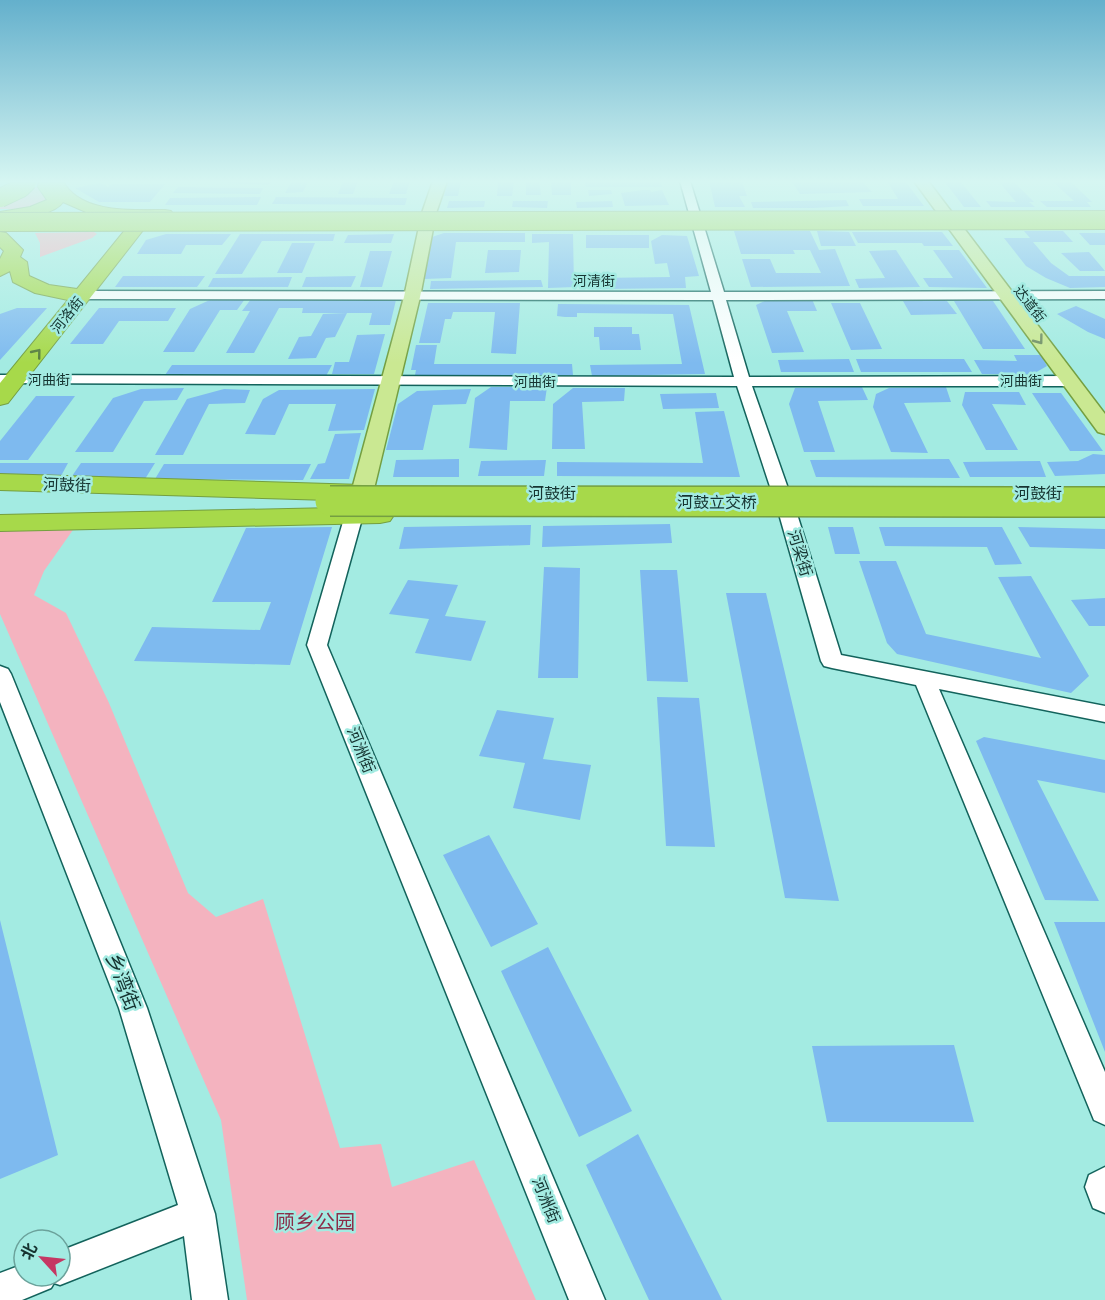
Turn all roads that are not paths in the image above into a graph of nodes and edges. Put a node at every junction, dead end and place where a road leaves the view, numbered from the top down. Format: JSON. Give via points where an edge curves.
{"nodes":[{"id":1,"x":5,"y":242,"type":"edge"},
{"id":2,"x":17,"y":242,"type":"edge"},
{"id":3,"x":124,"y":242,"type":"edge"},
{"id":4,"x":423,"y":242,"type":"edge"},
{"id":5,"x":703,"y":242,"type":"edge"},
{"id":6,"x":974,"y":242,"type":"edge"},
{"id":7,"x":9,"y":266,"type":"edge"},
{"id":8,"x":0,"y":278,"type":"edge"},
{"id":9,"x":83,"y":295,"type":"junction"},
{"id":10,"x":1105,"y":295,"type":"edge"},
{"id":11,"x":717,"y":296,"type":"junction"},
{"id":12,"x":1014,"y":296,"type":"junction"},
{"id":13,"x":412,"y":297,"type":"junction"},
{"id":14,"x":1076,"y":375,"type":"junction"},
{"id":15,"x":8,"y":379,"type":"edge"},
{"id":16,"x":390,"y":382,"type":"junction"},
{"id":17,"x":743,"y":382,"type":"junction"},
{"id":18,"x":0,"y":398,"type":"edge"},
{"id":19,"x":1105,"y":428,"type":"edge"},
{"id":20,"x":0,"y":482,"type":"edge"},
{"id":21,"x":0,"y":490,"type":"edge"},
{"id":22,"x":1105,"y":493,"type":"edge"},
{"id":23,"x":330,"y":501,"type":"junction"},
{"id":24,"x":1105,"y":502,"type":"edge"},
{"id":25,"x":784,"y":503,"type":"junction"},
{"id":26,"x":358,"y":504,"type":"junction"},
{"id":27,"x":0,"y":508,"type":"edge"},
{"id":28,"x":1105,"y":513,"type":"edge"},
{"id":29,"x":0,"y":523,"type":"edge"},
{"id":30,"x":0,"y":675,"type":"edge"},
{"id":31,"x":924,"y":679,"type":"junction"},
{"id":32,"x":1105,"y":714,"type":"edge"},
{"id":33,"x":1105,"y":1109,"type":"edge"},
{"id":34,"x":1105,"y":1183,"type":"edge"},
{"id":35,"x":1105,"y":1196,"type":"edge"},
{"id":36,"x":198,"y":1214,"type":"junction"},
{"id":37,"x":72,"y":1263,"type":"edge"},
{"id":38,"x":210,"y":1300,"type":"edge"},
{"id":39,"x":588,"y":1300,"type":"edge"}],
"edges":[{"from":1,"to":7,"type":"highway","via":[[14,250]]},
{"from":2,"to":7,"type":"highway","via":[[22,246]]},
{"from":3,"to":9,"type":"highway","name":"河洛街"},
{"from":4,"to":13,"type":"main road","name":"河洲街"},
{"from":5,"to":11,"type":"street","name":"河梁街"},
{"from":6,"to":12,"type":"main road"},
{"from":7,"to":8,"type":"highway"},
{"from":7,"to":9,"type":"highway","via":[[30,284],[62,294]]},
{"from":9,"to":13,"type":"street","name":"河清街"},
{"from":15,"to":9,"type":"highway","name":"河洛街","one_way":true},
{"from":10,"to":12,"type":"street","name":"河清街"},
{"from":11,"to":12,"type":"street","name":"河清街"},
{"from":11,"to":13,"type":"street","name":"河清街"},
{"from":11,"to":17,"type":"street","name":"河梁街"},
{"from":12,"to":14,"type":"main road"},
{"from":13,"to":16,"type":"main road","name":"河洲街"},
{"from":14,"to":17,"type":"street","name":"河曲街"},
{"from":14,"to":19,"type":"main road"},
{"from":15,"to":16,"type":"street","name":"河曲街"},
{"from":15,"to":18,"type":"highway","name":"河洛街"},
{"from":16,"to":17,"type":"street","name":"河曲街"},
{"from":16,"to":26,"type":"main road","name":"河洲街"},
{"from":17,"to":25,"type":"street","name":"河梁街"},
{"from":20,"to":26,"type":"highway","name":"河鼓街"},
{"from":21,"to":23,"type":"highway"},
{"from":22,"to":25,"type":"highway","name":"河鼓街"},
{"from":23,"to":24,"type":"highway","name":"河鼓立交桥","bridge":true},
{"from":23,"to":27,"type":"highway","via":[[104,512]]},
{"from":25,"to":26,"type":"highway","name":"河鼓街"},
{"from":25,"to":28,"type":"highway","name":"河鼓街"},
{"from":25,"to":31,"type":"street","name":"河梁街","via":[[832,661]]},
{"from":26,"to":29,"type":"highway","name":"河鼓街"},
{"from":26,"to":39,"type":"street","name":"河洲街","via":[[317,645]]},
{"from":30,"to":36,"type":"street","name":"乡湾街","via":[[133,1008]]},
{"from":31,"to":32,"type":"street","name":"河梁街"},
{"from":31,"to":33,"type":"street"},
{"from":34,"to":35,"type":"street","via":[[1101,1187]]},
{"from":36,"to":37,"type":"street"},
{"from":36,"to":38,"type":"street","name":"乡湾街"}]}
